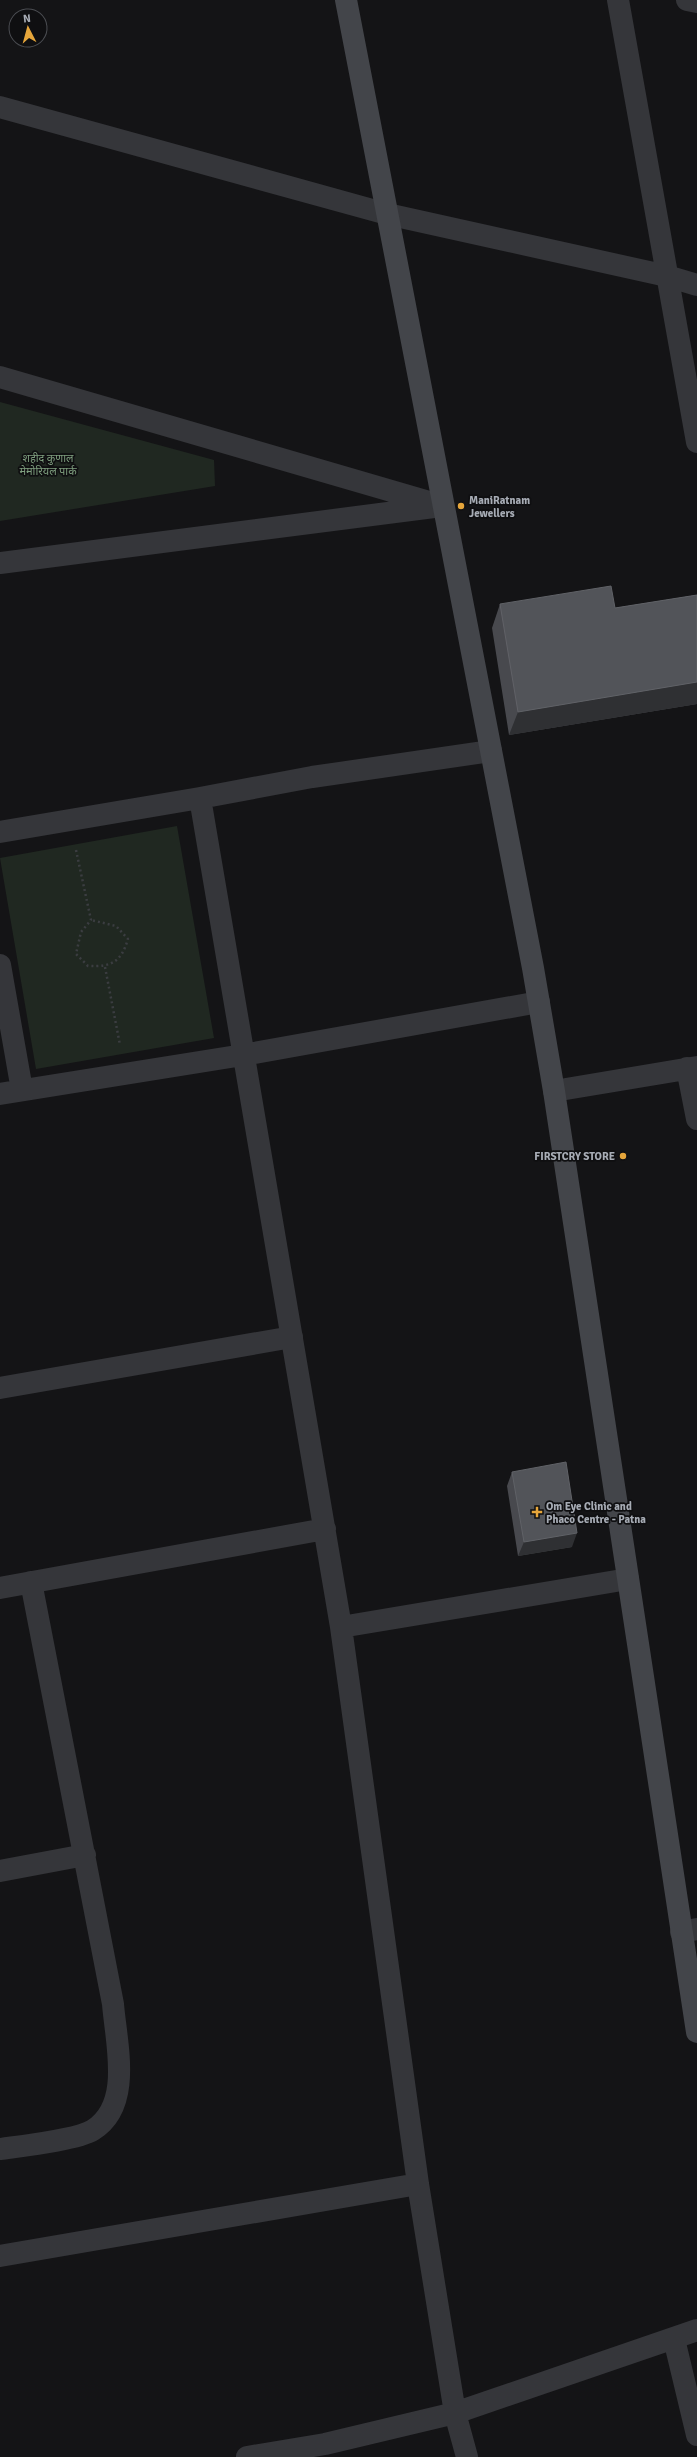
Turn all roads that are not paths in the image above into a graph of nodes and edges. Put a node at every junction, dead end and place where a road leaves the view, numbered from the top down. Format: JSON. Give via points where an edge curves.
{"nodes":[{"id":1,"x":346,"y":0,"type":"edge"},
{"id":2,"x":618,"y":0,"type":"edge"},
{"id":3,"x":687,"y":0,"type":"edge"},
{"id":4,"x":697,"y":2,"type":"edge"},
{"id":5,"x":0,"y":107,"type":"edge"},
{"id":6,"x":387,"y":214,"type":"junction"},
{"id":7,"x":667,"y":276,"type":"junction"},
{"id":8,"x":697,"y":285,"type":"edge"},
{"id":9,"x":0,"y":377,"type":"edge"},
{"id":10,"x":697,"y":442,"type":"edge"},
{"id":11,"x":443,"y":506,"type":"junction"},
{"id":12,"x":0,"y":563,"type":"edge"},
{"id":13,"x":491,"y":751,"type":"junction"},
{"id":14,"x":200,"y":798,"type":"junction"},
{"id":15,"x":0,"y":832,"type":"edge"},
{"id":16,"x":0,"y":965,"type":"edge"},
{"id":17,"x":539,"y":1002,"type":"junction"},
{"id":18,"x":243,"y":1055,"type":"junction"},
{"id":19,"x":692,"y":1067,"type":"edge"},
{"id":20,"x":22,"y":1090,"type":"junction"},
{"id":21,"x":554,"y":1091,"type":"junction"},
{"id":22,"x":0,"y":1094,"type":"edge"},
{"id":23,"x":697,"y":1119,"type":"edge"},
{"id":24,"x":292,"y":1337,"type":"junction"},
{"id":25,"x":0,"y":1388,"type":"edge"},
{"id":26,"x":325,"y":1529,"type":"junction"},
{"id":27,"x":628,"y":1579,"type":"junction"},
{"id":28,"x":31,"y":1582,"type":"junction"},
{"id":29,"x":0,"y":1588,"type":"edge"},
{"id":30,"x":341,"y":1627,"type":"junction"},
{"id":31,"x":85,"y":1855,"type":"junction"},
{"id":32,"x":0,"y":1870,"type":"edge"},
{"id":33,"x":689,"y":1931,"type":"edge"},
{"id":34,"x":697,"y":2032,"type":"edge"},
{"id":35,"x":0,"y":2149,"type":"edge"},
{"id":36,"x":418,"y":2184,"type":"junction"},
{"id":37,"x":0,"y":2256,"type":"edge"},
{"id":38,"x":697,"y":2330,"type":"edge"},
{"id":39,"x":674,"y":2339,"type":"junction"},
{"id":40,"x":455,"y":2413,"type":"junction"},
{"id":41,"x":697,"y":2435,"type":"edge"},
{"id":42,"x":247,"y":2457,"type":"edge"},
{"id":43,"x":467,"y":2457,"type":"edge"}],
"edges":[{"from":1,"to":6,"type":"street"},
{"from":2,"to":7,"type":"street"},
{"from":3,"to":4,"type":"street"},
{"from":5,"to":6,"type":"street"},
{"from":6,"to":7,"type":"street"},
{"from":6,"to":11,"type":"street"},
{"from":7,"to":8,"type":"street"},
{"from":7,"to":10,"type":"street"},
{"from":9,"to":11,"type":"street"},
{"from":11,"to":12,"type":"street"},
{"from":11,"to":13,"type":"street"},
{"from":13,"to":14,"type":"street","via":[[312,777]]},
{"from":13,"to":17,"type":"street"},
{"from":14,"to":15,"type":"street"},
{"from":14,"to":18,"type":"street"},
{"from":16,"to":20,"type":"street"},
{"from":17,"to":18,"type":"street"},
{"from":17,"to":21,"type":"street"},
{"from":18,"to":20,"type":"street"},
{"from":18,"to":24,"type":"street"},
{"from":19,"to":21,"type":"street"},
{"from":19,"to":23,"type":"street"},
{"from":20,"to":22,"type":"street"},
{"from":21,"to":27,"type":"street"},
{"from":24,"to":25,"type":"street"},
{"from":24,"to":26,"type":"street"},
{"from":26,"to":28,"type":"street"},
{"from":26,"to":30,"type":"street"},
{"from":27,"to":30,"type":"street"},
{"from":27,"to":33,"type":"street"},
{"from":28,"to":29,"type":"street"},
{"from":28,"to":31,"type":"street"},
{"from":30,"to":36,"type":"street"},
{"from":31,"to":32,"type":"street"},
{"from":31,"to":35,"type":"street","via":[[113,2004],[118,2075],[117,2099],[108,2116],[92,2130],[65,2138]]},
{"from":33,"to":34,"type":"street"},
{"from":36,"to":37,"type":"street"},
{"from":36,"to":40,"type":"street"},
{"from":38,"to":39,"type":"street"},
{"from":39,"to":40,"type":"street"},
{"from":39,"to":41,"type":"street"},
{"from":40,"to":42,"type":"street","via":[[325,2444]]},
{"from":40,"to":43,"type":"street"}]}
